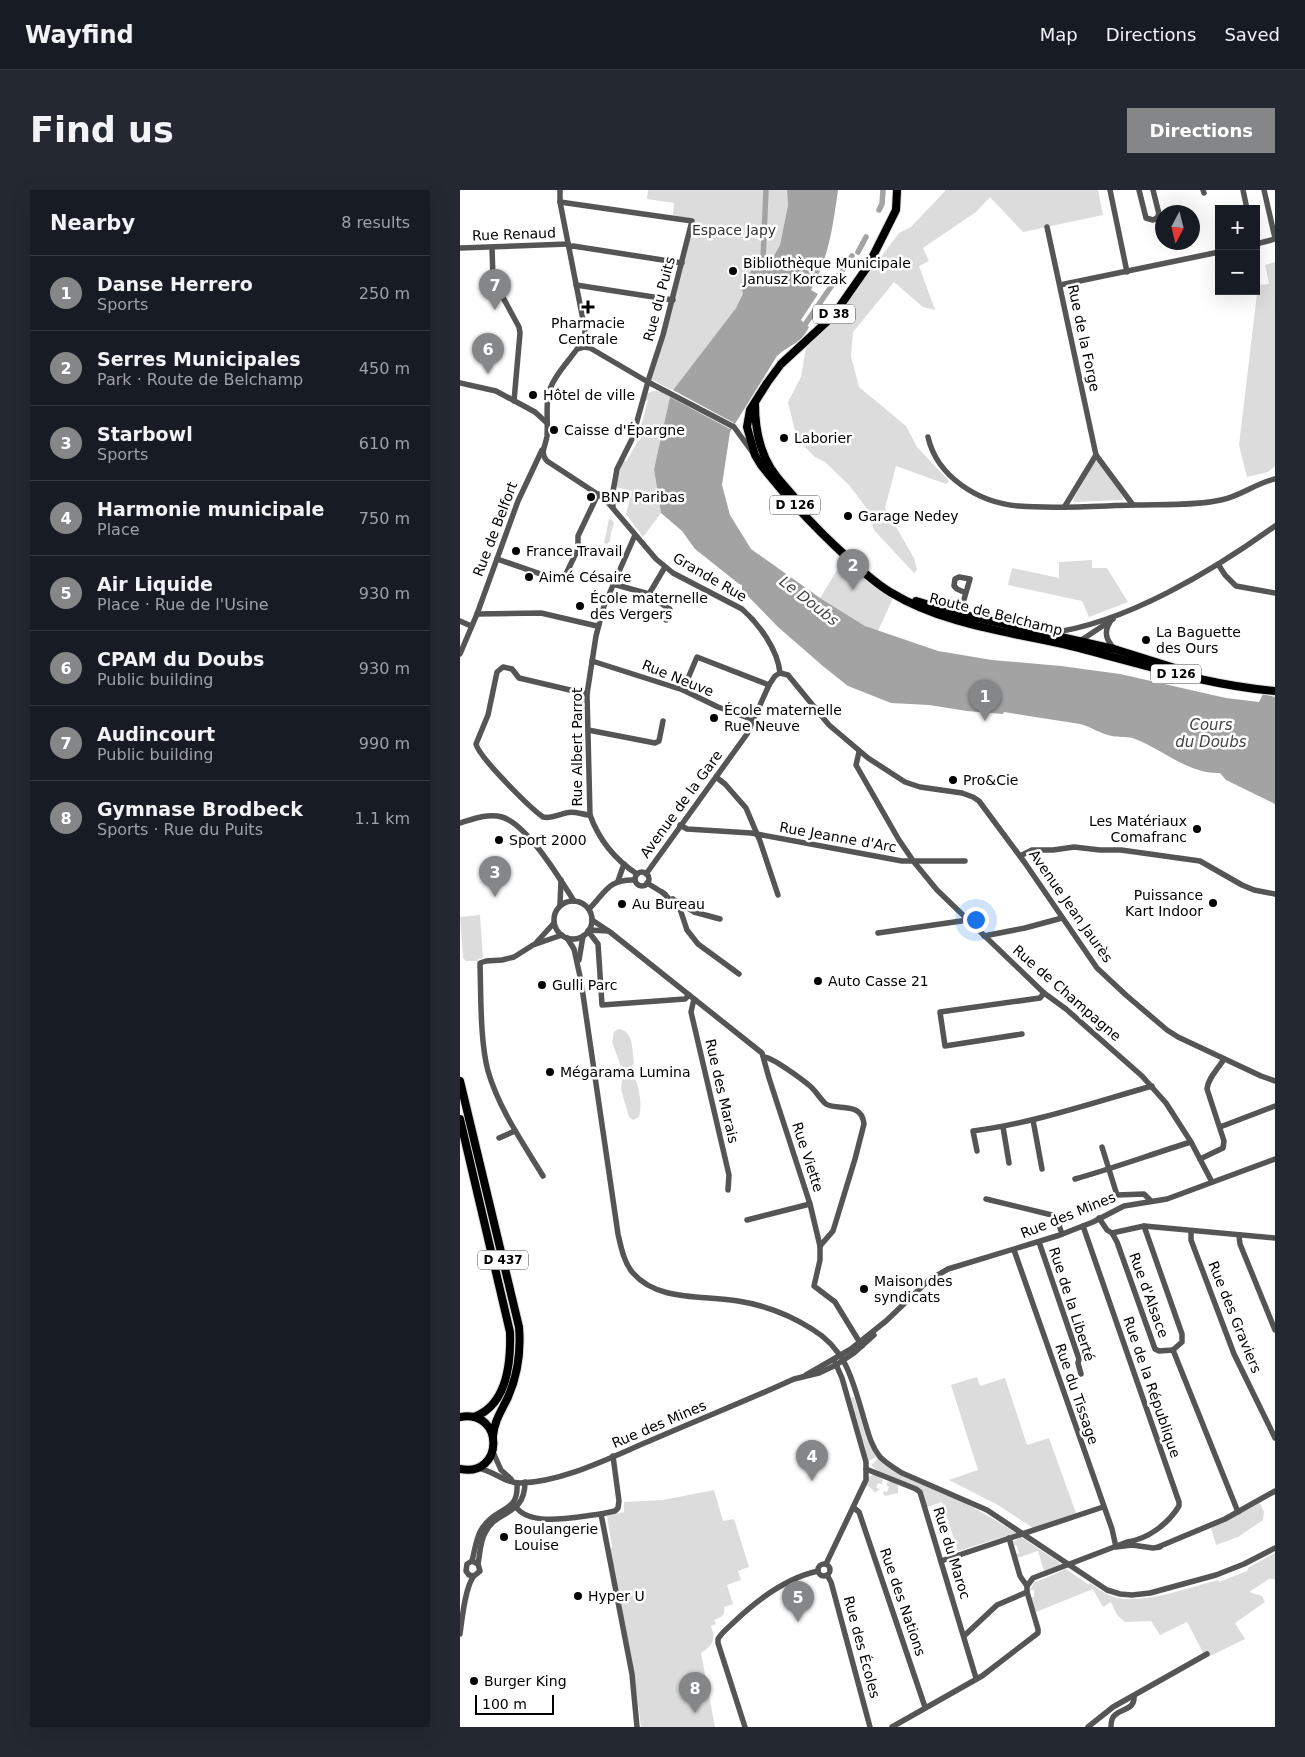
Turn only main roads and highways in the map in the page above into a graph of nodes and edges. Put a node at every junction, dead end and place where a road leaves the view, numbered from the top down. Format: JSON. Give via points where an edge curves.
{"nodes":[{"id":1,"x":897,"y":190,"type":"edge"},
{"id":2,"x":755,"y":404,"type":"junction"},
{"id":3,"x":747,"y":427,"type":"joint"},
{"id":4,"x":959,"y":617,"type":"junction"},
{"id":5,"x":1079,"y":644,"type":"junction"},
{"id":6,"x":1275,"y":690,"type":"edge"},
{"id":7,"x":460,"y":1081,"type":"edge"},
{"id":8,"x":460,"y":1119,"type":"edge"},
{"id":9,"x":465,"y":1416,"type":"edge"},
{"id":10,"x":493,"y":1436,"type":"junction"},
{"id":11,"x":460,"y":1469,"type":"edge"}],
"edges":[{"from":1,"to":2,"type":"main road","number":"D 38","via":[[896,210],[868,266],[833,316],[781,364]]},
{"from":2,"to":3,"type":"main road","number":"D 38","via":[[750,410]]},
{"from":2,"to":4,"type":"main road","name":"Route de Belchamp","number":"D 126","via":[[758,442],[770,467],[812,520],[876,578],[908,598]]},
{"from":3,"to":4,"type":"main road","name":"Route de Belchamp","number":"D 126","via":[[756,455],[766,471],[810,522],[869,577],[889,592],[932,613]]},
{"from":4,"to":5,"type":"main road","name":"Route de Belchamp","number":"D 126"},
{"from":4,"to":5,"type":"main road","name":"Route de Belchamp","number":"D 126","via":[[1045,633]]},
{"from":5,"to":6,"type":"main road","name":"Route de Belchamp","number":"D 126","via":[[1114,649],[1199,676]]},
{"from":5,"to":6,"type":"main road","name":"Route de Belchamp","number":"D 126","via":[[1190,678]]},
{"from":7,"to":10,"type":"main road","number":"D 437","via":[[519,1327],[517,1372]]},
{"from":8,"to":9,"type":"main road","number":"D 437","via":[[510,1332],[509,1365],[501,1391],[485,1412]]},
{"from":9,"to":10,"type":"main road","via":[[488,1425]]},
{"from":10,"to":11,"type":"main road","via":[[493,1452],[487,1462],[471,1470]]}]}
